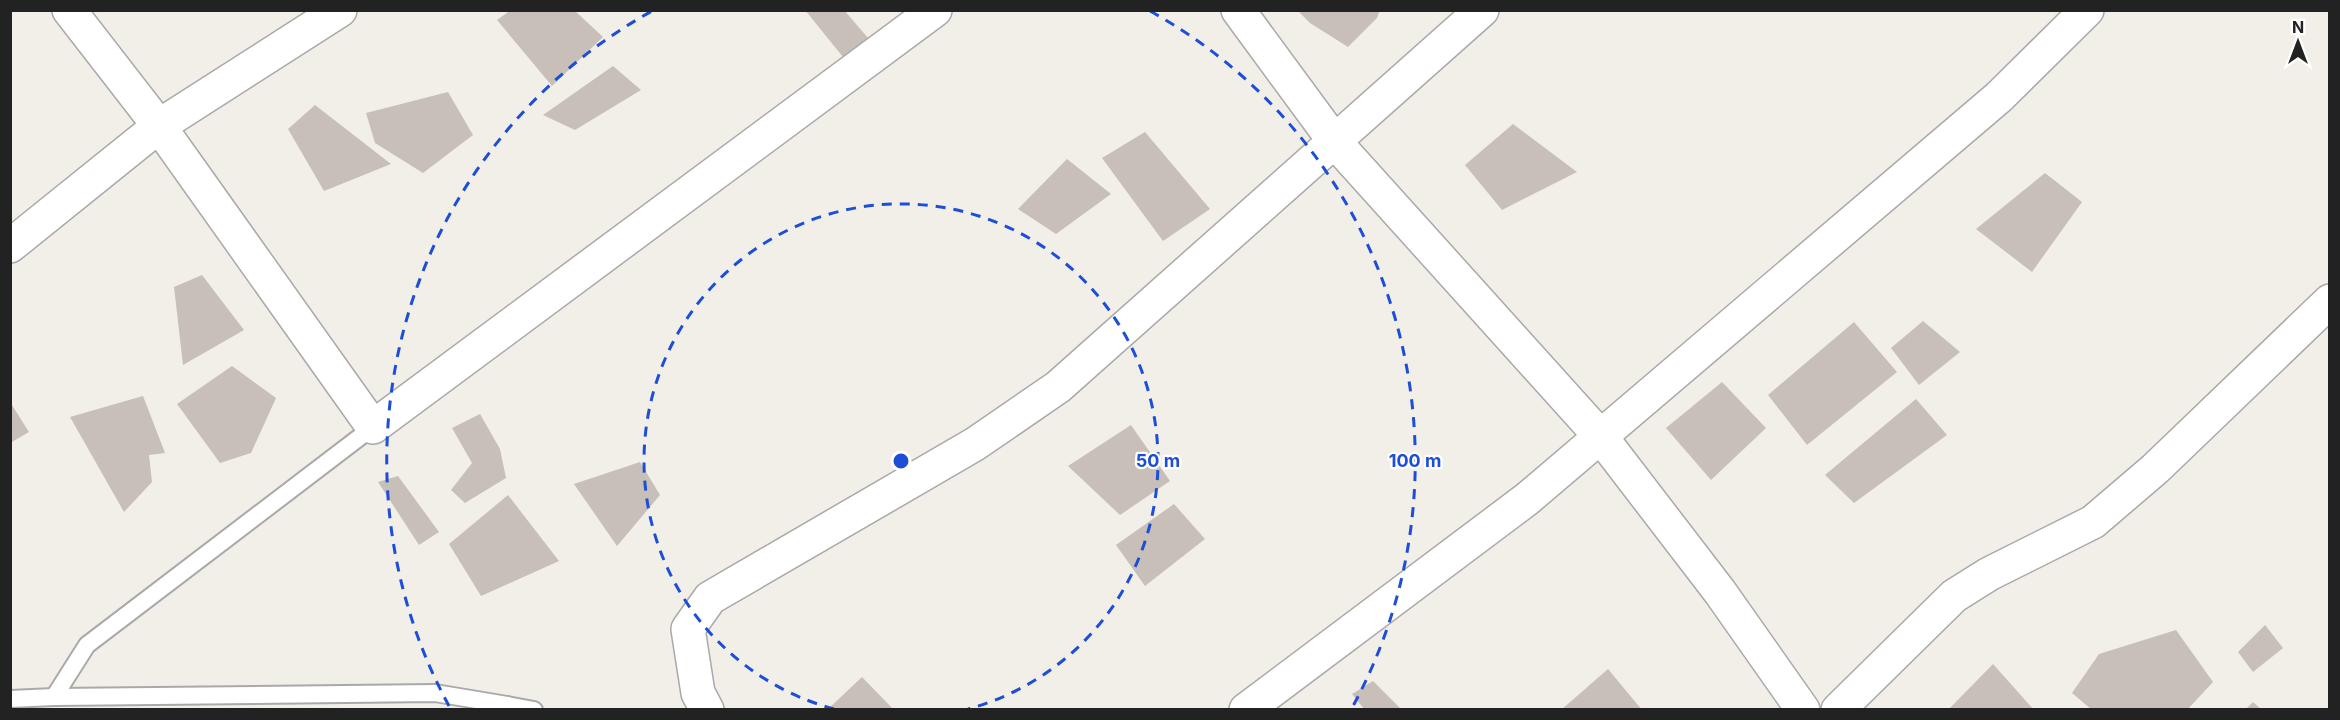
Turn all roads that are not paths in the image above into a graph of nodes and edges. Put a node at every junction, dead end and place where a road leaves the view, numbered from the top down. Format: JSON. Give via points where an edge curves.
{"nodes":[{"id":1,"x":69,"y":10,"type":"edge"},
{"id":2,"x":340,"y":10,"type":"edge"},
{"id":3,"x":935,"y":10,"type":"edge"},
{"id":4,"x":1238,"y":10,"type":"edge"},
{"id":5,"x":1482,"y":10,"type":"edge"},
{"id":6,"x":2087,"y":10,"type":"edge"},
{"id":7,"x":159,"y":126,"type":"junction"},
{"id":8,"x":1335,"y":142,"type":"junction"},
{"id":9,"x":10,"y":246,"type":"edge"},
{"id":10,"x":2330,"y":301,"type":"edge"},
{"id":11,"x":373,"y":427,"type":"junction"},
{"id":12,"x":1601,"y":437,"type":"junction"},
{"id":13,"x":54,"y":697,"type":"junction"},
{"id":14,"x":10,"y":699,"type":"edge"},
{"id":15,"x":510,"y":707,"type":"edge"},
{"id":16,"x":534,"y":710,"type":"edge"},
{"id":17,"x":707,"y":710,"type":"edge"},
{"id":18,"x":1246,"y":710,"type":"edge"},
{"id":19,"x":1803,"y":710,"type":"edge"},
{"id":20,"x":1838,"y":710,"type":"edge"}],
"edges":[{"from":1,"to":7,"type":"street"},
{"from":2,"to":7,"type":"street"},
{"from":3,"to":11,"type":"street"},
{"from":4,"to":8,"type":"street"},
{"from":5,"to":8,"type":"street"},
{"from":6,"to":12,"type":"street","via":[[1999,97]]},
{"from":7,"to":9,"type":"street"},
{"from":7,"to":11,"type":"street"},
{"from":8,"to":12,"type":"street"},
{"from":8,"to":17,"type":"street","via":[[1058,387],[975,444],[710,598],[688,629],[698,693]]},
{"from":10,"to":20,"type":"street","via":[[2155,469],[2093,522],[1954,596]]},
{"from":11,"to":13,"type":"lane","via":[[87,645]]},
{"from":12,"to":18,"type":"street","via":[[1527,499]]},
{"from":12,"to":19,"type":"street","via":[[1720,592]]},
{"from":13,"to":14,"type":"lane"},
{"from":13,"to":15,"type":"lane","via":[[435,693]]},
{"from":15,"to":16,"type":"lane"}]}
